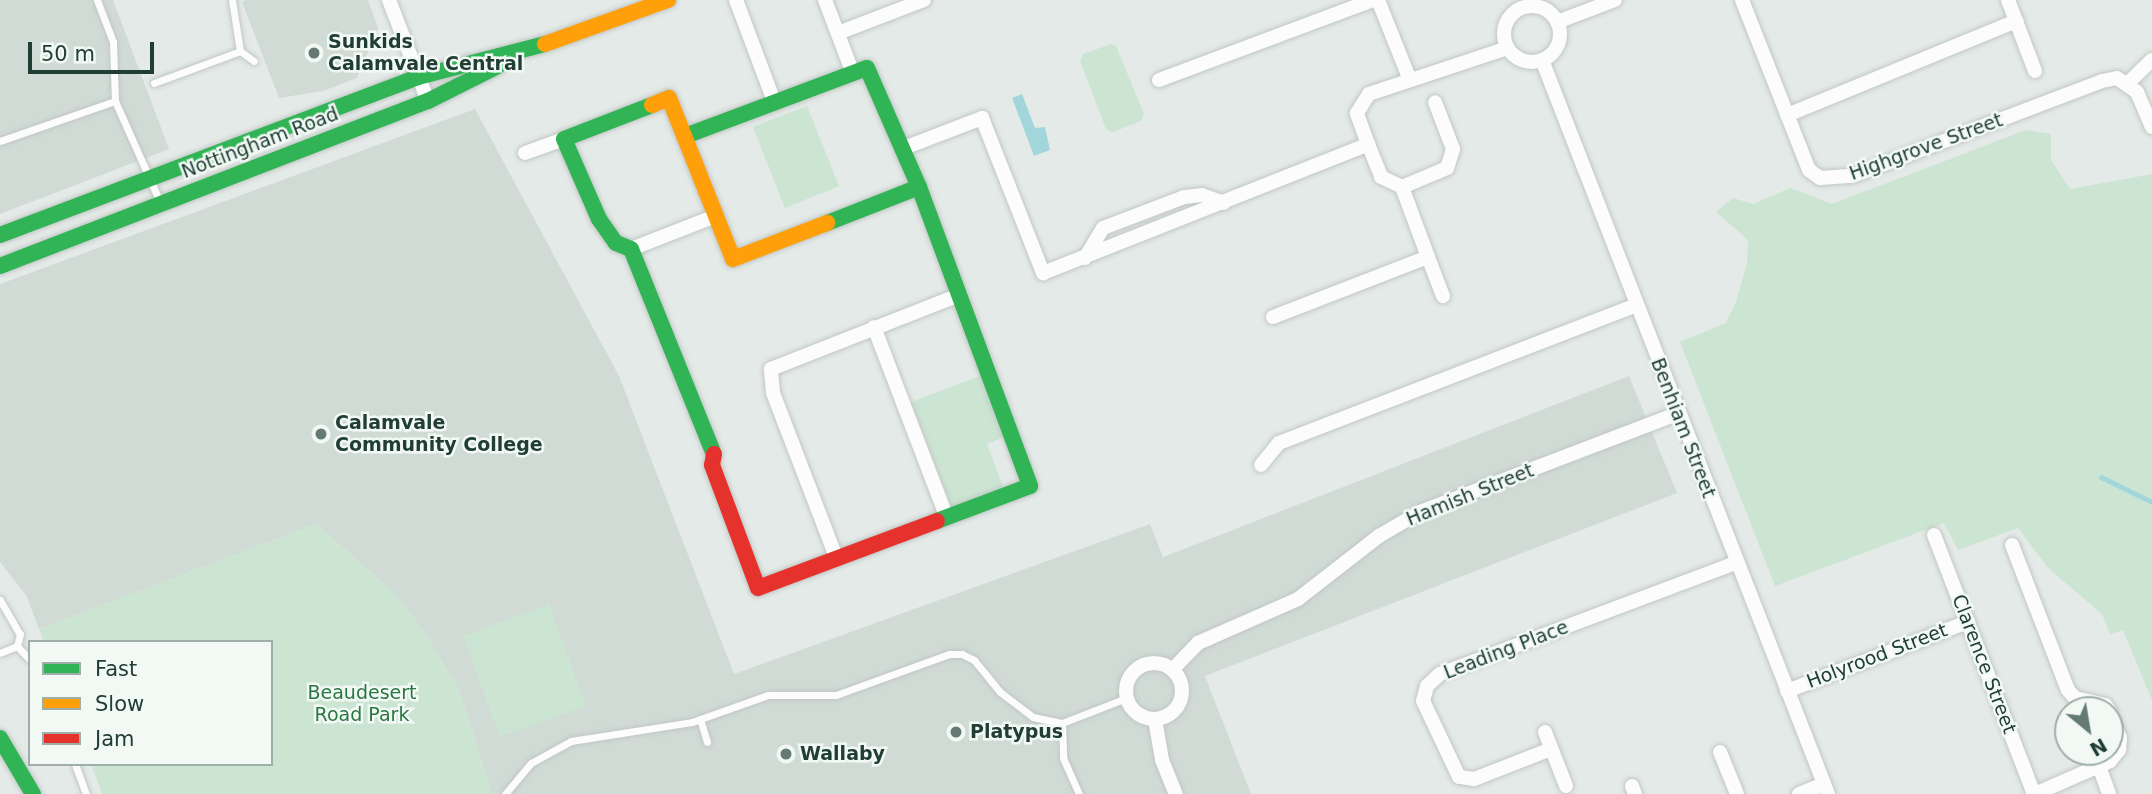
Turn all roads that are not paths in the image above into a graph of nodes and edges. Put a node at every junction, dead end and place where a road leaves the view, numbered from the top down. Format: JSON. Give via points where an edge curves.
{"nodes":[{"id":1,"x":96,"y":0,"type":"edge"},
{"id":2,"x":232,"y":0,"type":"edge"},
{"id":3,"x":389,"y":0,"type":"edge"},
{"id":4,"x":668,"y":0,"type":"edge"},
{"id":5,"x":736,"y":0,"type":"edge"},
{"id":6,"x":825,"y":0,"type":"edge"},
{"id":7,"x":924,"y":0,"type":"edge"},
{"id":8,"x":1373,"y":0,"type":"edge"},
{"id":9,"x":1378,"y":0,"type":"edge"},
{"id":10,"x":1615,"y":0,"type":"edge"},
{"id":11,"x":1742,"y":0,"type":"edge"},
{"id":12,"x":2008,"y":0,"type":"edge"},
{"id":13,"x":1520,"y":4,"type":"edge"},
{"id":14,"x":2016,"y":21,"type":"junction"},
{"id":15,"x":1557,"y":22,"type":"junction"},
{"id":16,"x":838,"y":33,"type":"junction"},
{"id":17,"x":1507,"y":48,"type":"junction"},
{"id":18,"x":531,"y":49,"type":"junction"},
{"id":19,"x":240,"y":51,"type":"junction"},
{"id":20,"x":1542,"y":60,"type":"junction"},
{"id":21,"x":2152,"y":60,"type":"edge"},
{"id":22,"x":254,"y":61,"type":"dead end"},
{"id":23,"x":852,"y":71,"type":"junction"},
{"id":24,"x":2035,"y":71,"type":"dead end"},
{"id":25,"x":418,"y":77,"type":"junction"},
{"id":26,"x":1159,"y":80,"type":"dead end"},
{"id":27,"x":1410,"y":80,"type":"junction"},
{"id":28,"x":154,"y":83,"type":"dead end"},
{"id":29,"x":2128,"y":83,"type":"junction"},
{"id":30,"x":115,"y":101,"type":"junction"},
{"id":31,"x":774,"y":101,"type":"junction"},
{"id":32,"x":428,"y":102,"type":"junction"},
{"id":33,"x":1435,"y":102,"type":"dead end"},
{"id":34,"x":1787,"y":115,"type":"junction"},
{"id":35,"x":2150,"y":119,"type":"edge"},
{"id":36,"x":685,"y":136,"type":"junction"},
{"id":37,"x":564,"y":139,"type":"junction"},
{"id":38,"x":0,"y":141,"type":"edge"},
{"id":39,"x":1368,"y":144,"type":"junction"},
{"id":40,"x":904,"y":148,"type":"junction"},
{"id":41,"x":525,"y":153,"type":"dead end"},
{"id":42,"x":149,"y":179,"type":"junction"},
{"id":43,"x":919,"y":187,"type":"junction"},
{"id":44,"x":1402,"y":187,"type":"junction"},
{"id":45,"x":1224,"y":203,"type":"junction"},
{"id":46,"x":160,"y":204,"type":"junction"},
{"id":47,"x":715,"y":216,"type":"junction"},
{"id":48,"x":0,"y":235,"type":"edge"},
{"id":49,"x":631,"y":249,"type":"junction"},
{"id":50,"x":1428,"y":257,"type":"junction"},
{"id":51,"x":1085,"y":258,"type":"junction"},
{"id":52,"x":0,"y":265,"type":"edge"},
{"id":53,"x":959,"y":295,"type":"junction"},
{"id":54,"x":1443,"y":296,"type":"dead end"},
{"id":55,"x":1636,"y":305,"type":"junction"},
{"id":56,"x":1273,"y":317,"type":"dead end"},
{"id":57,"x":874,"y":327,"type":"junction"},
{"id":58,"x":1677,"y":414,"type":"junction"},
{"id":59,"x":1261,"y":465,"type":"dead end"},
{"id":60,"x":946,"y":516,"type":"junction"},
{"id":61,"x":1934,"y":535,"type":"dead end"},
{"id":62,"x":2012,"y":545,"type":"dead end"},
{"id":63,"x":836,"y":557,"type":"junction"},
{"id":64,"x":1735,"y":563,"type":"junction"},
{"id":65,"x":0,"y":600,"type":"edge"},
{"id":66,"x":1968,"y":622,"type":"junction"},
{"id":67,"x":17,"y":646,"type":"junction"},
{"id":68,"x":0,"y":653,"type":"edge"},
{"id":69,"x":28,"y":658,"type":"edge"},
{"id":70,"x":1173,"y":669,"type":"junction"},
{"id":71,"x":1787,"y":691,"type":"junction"},
{"id":72,"x":2073,"y":696,"type":"edge"},
{"id":73,"x":1126,"y":698,"type":"junction"},
{"id":74,"x":700,"y":719,"type":"junction"},
{"id":75,"x":1155,"y":719,"type":"junction"},
{"id":76,"x":1062,"y":723,"type":"junction"},
{"id":77,"x":1545,"y":732,"type":"dead end"},
{"id":78,"x":0,"y":738,"type":"edge"},
{"id":79,"x":707,"y":742,"type":"dead end"},
{"id":80,"x":1551,"y":749,"type":"junction"},
{"id":81,"x":1720,"y":752,"type":"dead end"},
{"id":82,"x":76,"y":766,"type":"edge"},
{"id":83,"x":2103,"y":766,"type":"edge"},
{"id":84,"x":2100,"y":769,"type":"junction"},
{"id":85,"x":1566,"y":786,"type":"dead end"},
{"id":86,"x":1826,"y":789,"type":"edge"},
{"id":87,"x":33,"y":794,"type":"edge"},
{"id":88,"x":86,"y":794,"type":"edge"},
{"id":89,"x":505,"y":794,"type":"edge"},
{"id":90,"x":1079,"y":794,"type":"edge"},
{"id":91,"x":1176,"y":794,"type":"edge"},
{"id":92,"x":1737,"y":794,"type":"edge"},
{"id":93,"x":1799,"y":794,"type":"edge"},
{"id":94,"x":2034,"y":794,"type":"edge"},
{"id":95,"x":2109,"y":794,"type":"edge"}],
"edges":[{"from":1,"to":30,"type":"lane","via":[[113,42]]},
{"from":2,"to":19,"type":"lane"},
{"from":3,"to":25,"type":"street"},
{"from":4,"to":18,"type":"main road","name":"Nottingham Road"},
{"from":5,"to":31,"type":"street"},
{"from":6,"to":16,"type":"street"},
{"from":7,"to":16,"type":"street"},
{"from":8,"to":26,"type":"street"},
{"from":9,"to":27,"type":"street"},
{"from":10,"to":15,"type":"street"},
{"from":11,"to":34,"type":"street","name":"Highgrove Street"},
{"from":12,"to":14,"type":"street"},
{"from":13,"to":15,"type":"street","via":[[1546,10]]},
{"from":13,"to":17,"type":"street","via":[[1504,30]]},
{"from":14,"to":24,"type":"street"},
{"from":14,"to":34,"type":"street"},
{"from":15,"to":20,"type":"street","via":[[1558,44]]},
{"from":16,"to":23,"type":"street"},
{"from":17,"to":20,"type":"street","via":[[1519,59]]},
{"from":17,"to":27,"type":"street"},
{"from":18,"to":25,"type":"main road","name":"Nottingham Road"},
{"from":18,"to":32,"type":"main road","name":"Nottingham Road"},
{"from":19,"to":22,"type":"lane"},
{"from":19,"to":28,"type":"lane"},
{"from":20,"to":55,"type":"street","name":"Benhiam Street"},
{"from":21,"to":29,"type":"street"},
{"from":23,"to":31,"type":"main road"},
{"from":23,"to":40,"type":"main road","via":[[867,68],[874,76]]},
{"from":25,"to":32,"type":"street"},
{"from":25,"to":42,"type":"main road","name":"Nottingham Road"},
{"from":27,"to":39,"type":"street","via":[[1369,94],[1357,113]]},
{"from":29,"to":34,"type":"street","name":"Highgrove Street","via":[[2117,78],[2102,81],[1835,180],[1809,170]]},
{"from":29,"to":35,"type":"street"},
{"from":30,"to":38,"type":"lane"},
{"from":30,"to":42,"type":"lane"},
{"from":31,"to":36,"type":"main road"},
{"from":32,"to":46,"type":"main road","name":"Nottingham Road"},
{"from":33,"to":44,"type":"street","via":[[1453,149],[1451,160],[1447,168]]},
{"from":36,"to":37,"type":"main road","via":[[669,98]]},
{"from":36,"to":47,"type":"main road"},
{"from":37,"to":41,"type":"street"},
{"from":37,"to":49,"type":"main road","via":[[599,219],[616,243]]},
{"from":39,"to":44,"type":"street","via":[[1381,177]]},
{"from":39,"to":45,"type":"street"},
{"from":40,"to":43,"type":"main road"},
{"from":40,"to":51,"type":"street","via":[[982,118],[1043,273]]},
{"from":42,"to":46,"type":"lane"},
{"from":42,"to":48,"type":"main road","name":"Nottingham Road"},
{"from":43,"to":47,"type":"main road","via":[[733,259]]},
{"from":43,"to":53,"type":"main road"},
{"from":44,"to":50,"type":"street"},
{"from":45,"to":51,"type":"street"},
{"from":45,"to":51,"type":"street","via":[[1202,195],[1184,197],[1103,228]]},
{"from":46,"to":52,"type":"main road","name":"Nottingham Road"},
{"from":47,"to":49,"type":"street"},
{"from":49,"to":63,"type":"main road","via":[[670,354],[685,377],[715,450],[712,465],[758,588]]},
{"from":50,"to":54,"type":"street"},
{"from":50,"to":56,"type":"street"},
{"from":53,"to":57,"type":"street"},
{"from":53,"to":60,"type":"main road","via":[[1030,486]]},
{"from":55,"to":58,"type":"street","name":"Benhiam Street"},
{"from":55,"to":59,"type":"street","via":[[1279,443]]},
{"from":57,"to":60,"type":"street"},
{"from":57,"to":63,"type":"street","via":[[771,369],[772,393]]},
{"from":58,"to":64,"type":"street","name":"Benhiam Street"},
{"from":58,"to":70,"type":"street","name":"Hamish Street","via":[[1420,512],[1379,536],[1298,599],[1198,643]]},
{"from":60,"to":63,"type":"main road"},
{"from":61,"to":66,"type":"street","name":"Clarence Street"},
{"from":62,"to":72,"type":"street"},
{"from":64,"to":71,"type":"street","name":"Benhiam Street"},
{"from":64,"to":80,"type":"street","name":"Leading Place","via":[[1440,674],[1427,686],[1423,701],[1459,777],[1474,779]]},
{"from":65,"to":67,"type":"lane","via":[[18,627]]},
{"from":66,"to":71,"type":"street","name":"Holyrood Street"},
{"from":66,"to":94,"type":"street","name":"Clarence Street"},
{"from":67,"to":68,"type":"lane"},
{"from":67,"to":69,"type":"lane"},
{"from":70,"to":73,"type":"street","via":[[1157,663],[1139,667],[1128,680]]},
{"from":70,"to":75,"type":"street","via":[[1182,696],[1173,712]]},
{"from":71,"to":86,"type":"street","name":"Benhiam Street"},
{"from":73,"to":75,"type":"street","via":[[1135,712]]},
{"from":73,"to":76,"type":"lane"},
{"from":74,"to":76,"type":"lane","via":[[768,695],[836,695],[949,654],[962,654],[984,670],[1015,707],[1033,717]]},
{"from":74,"to":79,"type":"lane"},
{"from":74,"to":89,"type":"lane","via":[[571,741],[531,763]]},
{"from":75,"to":91,"type":"street","via":[[1162,760]]},
{"from":76,"to":90,"type":"lane","via":[[1063,758]]},
{"from":77,"to":80,"type":"street"},
{"from":78,"to":87,"type":"main road"},
{"from":80,"to":85,"type":"street"},
{"from":81,"to":92,"type":"street"},
{"from":82,"to":88,"type":"lane"},
{"from":83,"to":84,"type":"street"},
{"from":84,"to":94,"type":"street"},
{"from":84,"to":95,"type":"street"},
{"from":86,"to":93,"type":"street"}]}
